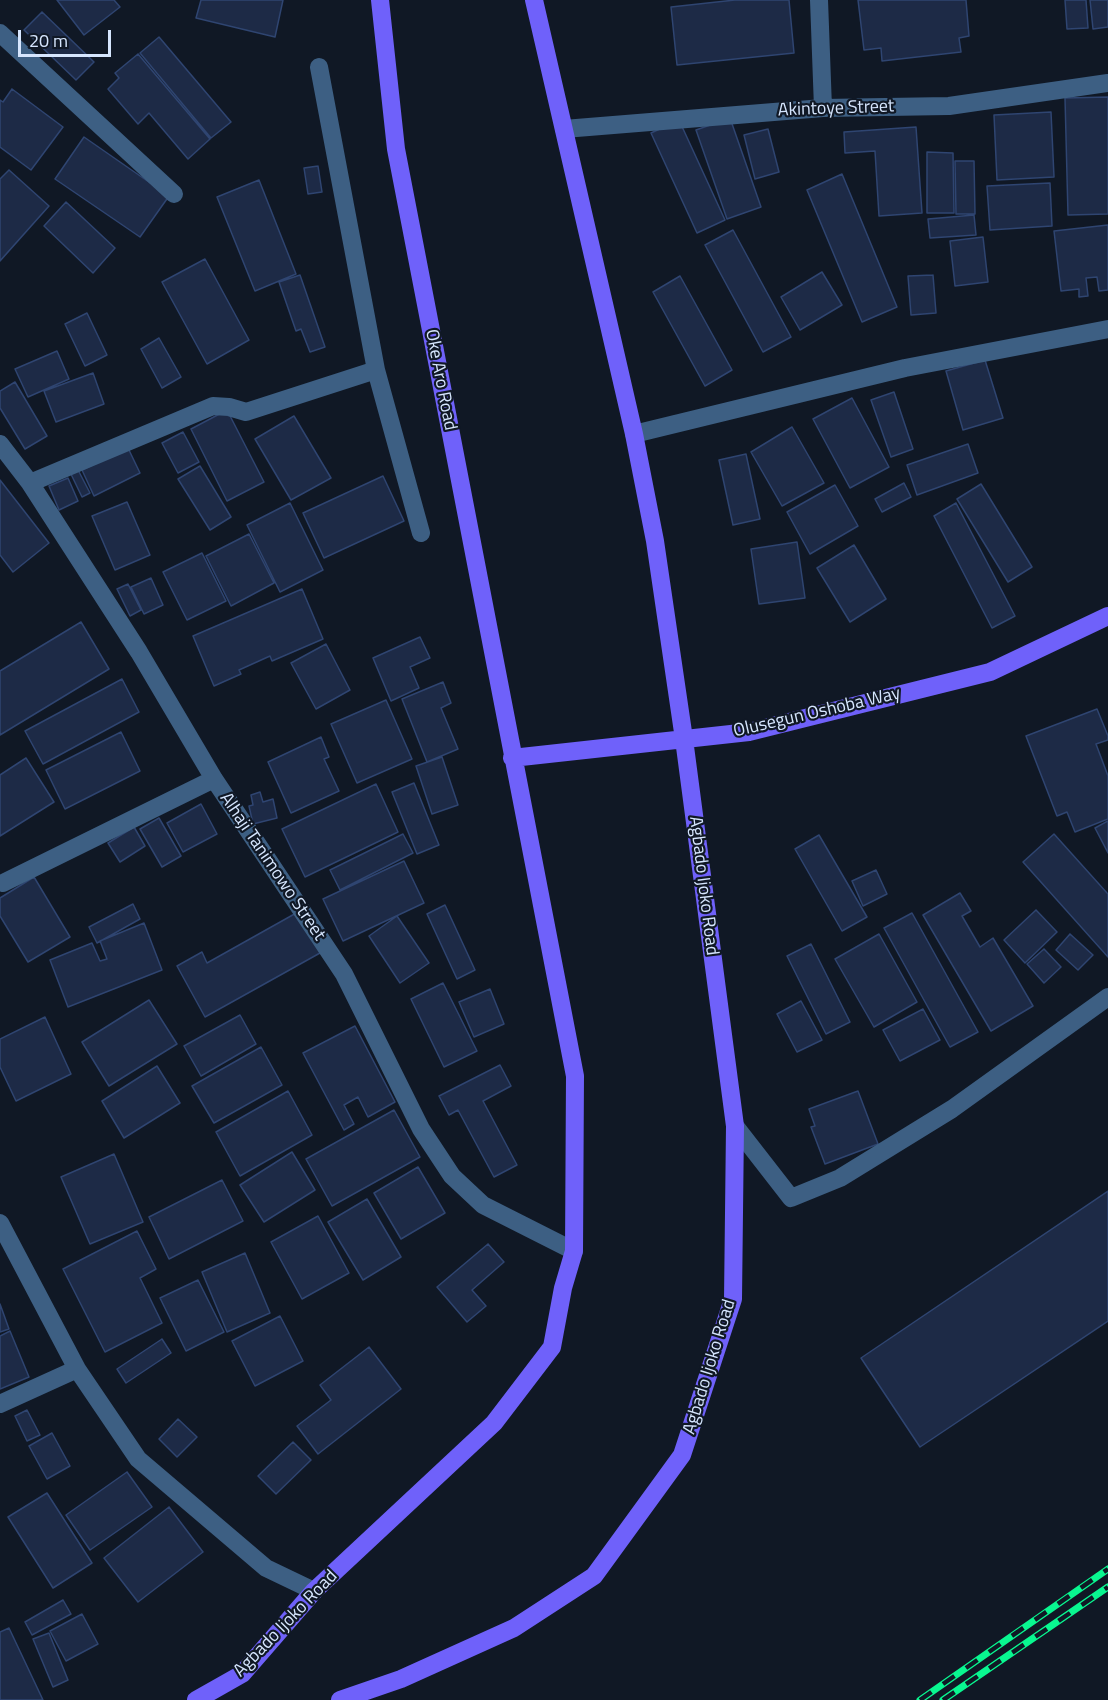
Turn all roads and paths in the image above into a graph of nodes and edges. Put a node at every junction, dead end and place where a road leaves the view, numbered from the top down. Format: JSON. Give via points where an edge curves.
{"nodes":[{"id":1,"x":380,"y":0,"type":"edge"},
{"id":2,"x":534,"y":0,"type":"edge"},
{"id":3,"x":819,"y":0,"type":"edge"},
{"id":4,"x":0,"y":33,"type":"edge"},
{"id":5,"x":319,"y":67,"type":"dead end"},
{"id":6,"x":1108,"y":83,"type":"edge"},
{"id":7,"x":824,"y":108,"type":"junction"},
{"id":8,"x":564,"y":129,"type":"junction"},
{"id":9,"x":174,"y":194,"type":"dead end"},
{"id":10,"x":1108,"y":329,"type":"edge"},
{"id":11,"x":376,"y":370,"type":"junction"},
{"id":12,"x":634,"y":434,"type":"junction"},
{"id":13,"x":0,"y":444,"type":"edge"},
{"id":14,"x":30,"y":483,"type":"junction"},
{"id":15,"x":422,"y":533,"type":"dead end"},
{"id":16,"x":1108,"y":616,"type":"edge"},
{"id":17,"x":684,"y":739,"type":"junction"},
{"id":18,"x":512,"y":758,"type":"junction"},
{"id":19,"x":214,"y":779,"type":"junction"},
{"id":20,"x":3,"y":883,"type":"dead end"},
{"id":21,"x":1108,"y":997,"type":"edge"},
{"id":22,"x":735,"y":1126,"type":"junction"},
{"id":23,"x":0,"y":1223,"type":"edge"},
{"id":24,"x":574,"y":1251,"type":"junction"},
{"id":25,"x":77,"y":1369,"type":"junction"},
{"id":26,"x":0,"y":1404,"type":"edge"},
{"id":27,"x":314,"y":1591,"type":"junction"},
{"id":28,"x":196,"y":1700,"type":"edge"},
{"id":29,"x":340,"y":1700,"type":"edge"}],
"edges":[{"from":1,"to":18,"type":"main road","name":"Oke Aro Road","via":[[396,149]]},
{"from":2,"to":8,"type":"main road"},
{"from":3,"to":7,"type":"street"},
{"from":4,"to":9,"type":"street"},
{"from":5,"to":11,"type":"street"},
{"from":6,"to":7,"type":"street","name":"Akintoye Street","via":[[949,106]]},
{"from":7,"to":8,"type":"street","name":"Akintoye Street"},
{"from":8,"to":12,"type":"main road"},
{"from":10,"to":12,"type":"street","via":[[905,368]]},
{"from":11,"to":14,"type":"street","via":[[246,412],[213,406]]},
{"from":11,"to":15,"type":"street"},
{"from":12,"to":17,"type":"main road","via":[[655,541]]},
{"from":13,"to":14,"type":"street","name":"Alhaji Tanimowo Street"},
{"from":14,"to":19,"type":"street","name":"Alhaji Tanimowo Street","via":[[139,652]]},
{"from":16,"to":17,"type":"main road","name":"Olusegun Oshoba Way","via":[[990,672],[749,732]]},
{"from":17,"to":18,"type":"main road","name":"Olusegun Oshoba Way"},
{"from":17,"to":22,"type":"main road","name":"Agbado Ijoko Road"},
{"from":18,"to":24,"type":"main road","name":"Agbado Ijoko Road","via":[[575,1076]]},
{"from":19,"to":20,"type":"street"},
{"from":19,"to":24,"type":"street","name":"Alhaji Tanimowo Street","via":[[344,975],[421,1129],[452,1176],[483,1205]]},
{"from":21,"to":22,"type":"street","via":[[952,1110],[840,1178],[791,1198]]},
{"from":22,"to":29,"type":"main road","name":"Agbado Ijoko Road","via":[[733,1299],[682,1455],[594,1576],[514,1628],[401,1679]]},
{"from":23,"to":25,"type":"street"},
{"from":24,"to":27,"type":"main road","name":"Agbado Ijoko Road","via":[[552,1347],[478,1439]]},
{"from":25,"to":26,"type":"street"},
{"from":25,"to":27,"type":"street","via":[[138,1459],[266,1568]]},
{"from":27,"to":28,"type":"main road","name":"Agbado Ijoko Road","via":[[242,1674]]}]}
